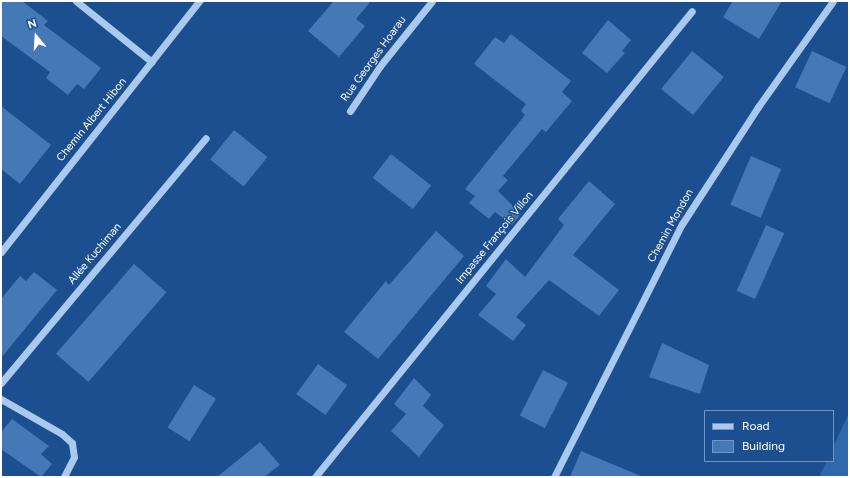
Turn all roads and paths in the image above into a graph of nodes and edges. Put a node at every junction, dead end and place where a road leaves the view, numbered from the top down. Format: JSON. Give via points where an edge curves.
{"nodes":[{"id":1,"x":76,"y":1,"type":"edge"},
{"id":2,"x":199,"y":1,"type":"edge"},
{"id":3,"x":432,"y":1,"type":"edge"},
{"id":4,"x":833,"y":1,"type":"edge"},
{"id":5,"x":692,"y":11,"type":"dead end"},
{"id":6,"x":152,"y":62,"type":"junction"},
{"id":7,"x":350,"y":111,"type":"dead end"},
{"id":8,"x":206,"y":138,"type":"dead end"},
{"id":9,"x":1,"y":252,"type":"edge"},
{"id":10,"x":1,"y":384,"type":"edge"},
{"id":11,"x":1,"y":399,"type":"edge"},
{"id":12,"x":64,"y":477,"type":"edge"},
{"id":13,"x":315,"y":477,"type":"edge"},
{"id":14,"x":554,"y":477,"type":"edge"}],
"edges":[{"from":1,"to":6,"type":"street"},
{"from":2,"to":6,"type":"street","name":"Chemin Albert Hibon"},
{"from":3,"to":7,"type":"street","name":"Rue Georges Hoarau","via":[[380,66]]},
{"from":4,"to":14,"type":"street","name":"Chemin Mondon","via":[[758,107],[682,224]]},
{"from":5,"to":13,"type":"street","name":"Impasse François Villon"},
{"from":6,"to":9,"type":"street","name":"Chemin Albert Hibon"},
{"from":8,"to":10,"type":"street","name":"Allée Kuchiman"},
{"from":11,"to":12,"type":"street","via":[[62,434],[72,443],[74,457]]}]}
